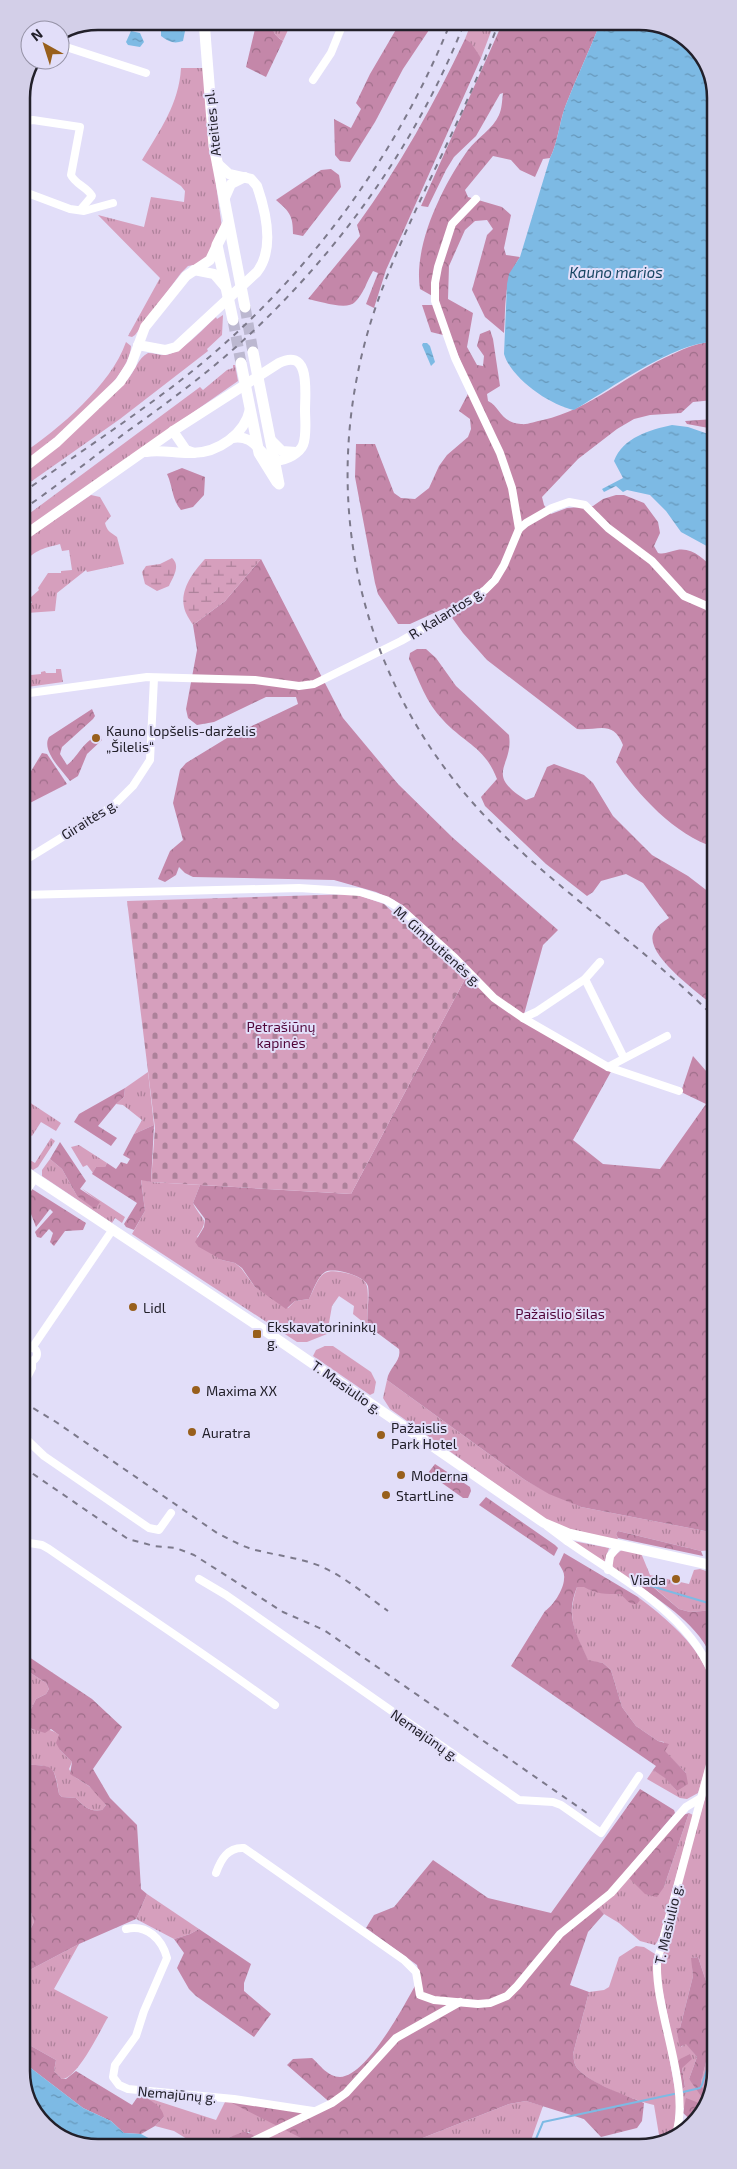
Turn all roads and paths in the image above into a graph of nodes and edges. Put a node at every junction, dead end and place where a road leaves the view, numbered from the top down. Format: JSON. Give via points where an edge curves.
{"nodes":[{"id":1,"x":205,"y":30,"type":"edge"},
{"id":2,"x":340,"y":30,"type":"edge"},
{"id":3,"x":70,"y":47,"type":"edge"},
{"id":4,"x":146,"y":73,"type":"dead end"},
{"id":5,"x":313,"y":80,"type":"dead end"},
{"id":6,"x":30,"y":120,"type":"edge"},
{"id":7,"x":217,"y":162,"type":"junction"},
{"id":8,"x":246,"y":177,"type":"junction"},
{"id":9,"x":30,"y":194,"type":"edge"},
{"id":10,"x":476,"y":199,"type":"dead end"},
{"id":11,"x":224,"y":200,"type":"junction"},
{"id":12,"x":113,"y":203,"type":"dead end"},
{"id":13,"x":81,"y":209,"type":"junction"},
{"id":14,"x":228,"y":223,"type":"junction"},
{"id":15,"x":218,"y":245,"type":"junction"},
{"id":16,"x":194,"y":270,"type":"junction"},
{"id":17,"x":227,"y":290,"type":"junction"},
{"id":18,"x":245,"y":307,"type":"tunnel mouth"},
{"id":19,"x":233,"y":320,"type":"tunnel mouth"},
{"id":20,"x":138,"y":345,"type":"junction"},
{"id":21,"x":253,"y":352,"type":"tunnel mouth"},
{"id":22,"x":241,"y":363,"type":"tunnel mouth"},
{"id":23,"x":250,"y":409,"type":"junction"},
{"id":24,"x":173,"y":431,"type":"junction"},
{"id":25,"x":232,"y":438,"type":"junction"},
{"id":26,"x":270,"y":439,"type":"junction"},
{"id":27,"x":256,"y":444,"type":"junction"},
{"id":28,"x":297,"y":452,"type":"junction"},
{"id":29,"x":195,"y":453,"type":"junction"},
{"id":30,"x":140,"y":454,"type":"junction"},
{"id":31,"x":286,"y":458,"type":"junction"},
{"id":32,"x":274,"y":460,"type":"junction"},
{"id":33,"x":30,"y":463,"type":"edge"},
{"id":34,"x":279,"y":484,"type":"junction"},
{"id":35,"x":519,"y":530,"type":"junction"},
{"id":36,"x":30,"y":531,"type":"edge"},
{"id":37,"x":707,"y":606,"type":"edge"},
{"id":38,"x":154,"y":678,"type":"junction"},
{"id":39,"x":30,"y":693,"type":"edge"},
{"id":40,"x":30,"y":857,"type":"edge"},
{"id":41,"x":30,"y":895,"type":"edge"},
{"id":42,"x":600,"y":962,"type":"dead end"},
{"id":43,"x":584,"y":979,"type":"junction"},
{"id":44,"x":523,"y":1018,"type":"junction"},
{"id":45,"x":667,"y":1036,"type":"dead end"},
{"id":46,"x":624,"y":1058,"type":"junction"},
{"id":47,"x":608,"y":1067,"type":"junction"},
{"id":48,"x":679,"y":1091,"type":"dead end"},
{"id":49,"x":30,"y":1175,"type":"edge"},
{"id":50,"x":35,"y":1178,"type":"junction"},
{"id":51,"x":30,"y":1186,"type":"edge"},
{"id":52,"x":113,"y":1228,"type":"junction"},
{"id":53,"x":30,"y":1349,"type":"edge"},
{"id":54,"x":30,"y":1443,"type":"edge"},
{"id":55,"x":171,"y":1513,"type":"dead end"},
{"id":56,"x":568,"y":1538,"type":"junction"},
{"id":57,"x":30,"y":1543,"type":"edge"},
{"id":58,"x":619,"y":1545,"type":"junction"},
{"id":59,"x":707,"y":1564,"type":"edge"},
{"id":60,"x":608,"y":1570,"type":"junction"},
{"id":61,"x":199,"y":1579,"type":"dead end"},
{"id":62,"x":707,"y":1664,"type":"edge"},
{"id":63,"x":275,"y":1705,"type":"dead end"},
{"id":64,"x":639,"y":1776,"type":"dead end"},
{"id":65,"x":707,"y":1778,"type":"edge"},
{"id":66,"x":702,"y":1798,"type":"junction"},
{"id":67,"x":216,"y":1873,"type":"dead end"},
{"id":68,"x":126,"y":1929,"type":"dead end"},
{"id":69,"x":460,"y":2002,"type":"junction"},
{"id":70,"x":313,"y":2111,"type":"junction"},
{"id":71,"x":677,"y":2128,"type":"edge"},
{"id":72,"x":257,"y":2139,"type":"edge"}],
"edges":[{"from":1,"to":7,"type":"highway","name":"Ateities pl."},
{"from":2,"to":5,"type":"street","via":[[331,53]]},
{"from":3,"to":4,"type":"street"},
{"from":6,"to":13,"type":"street","via":[[80,127],[71,175],[92,196]]},
{"from":7,"to":8,"type":"main road","via":[[229,174]]},
{"from":7,"to":11,"type":"highway","name":"Ateities pl."},
{"from":8,"to":11,"type":"main road","via":[[232,184]]},
{"from":8,"to":20,"type":"main road","via":[[253,180],[258,189],[268,244],[265,259],[257,272],[181,344],[171,350]]},
{"from":9,"to":13,"type":"street","via":[[70,209]]},
{"from":10,"to":35,"type":"street","via":[[452,224],[438,267],[435,301],[455,358],[500,453],[512,488]]},
{"from":11,"to":14,"type":"highway","name":"Ateities pl."},
{"from":12,"to":13,"type":"street"},
{"from":14,"to":15,"type":"highway"},
{"from":14,"to":18,"type":"highway","name":"Ateities pl."},
{"from":15,"to":16,"type":"main road","via":[[210,260]]},
{"from":15,"to":17,"type":"highway"},
{"from":16,"to":17,"type":"main road","via":[[214,274]]},
{"from":16,"to":20,"type":"main road","via":[[145,327]]},
{"from":17,"to":19,"type":"highway"},
{"from":20,"to":33,"type":"main road","via":[[120,382],[57,442]]},
{"from":21,"to":26,"type":"highway"},
{"from":22,"to":23,"type":"highway"},
{"from":23,"to":25,"type":"main road","via":[[245,426]]},
{"from":23,"to":27,"type":"highway"},
{"from":24,"to":28,"type":"main road","via":[[278,362],[287,360],[300,365],[305,377],[304,439]]},
{"from":24,"to":29,"type":"main road","via":[[186,450]]},
{"from":24,"to":30,"type":"main road"},
{"from":25,"to":27,"type":"main road","via":[[244,437]]},
{"from":25,"to":29,"type":"main road","via":[[207,451]]},
{"from":26,"to":28,"type":"main road","via":[[282,451]]},
{"from":26,"to":32,"type":"highway"},
{"from":27,"to":32,"type":"main road","via":[[264,455]]},
{"from":27,"to":34,"type":"highway","via":[[264,464]]},
{"from":28,"to":31,"type":"main road"},
{"from":29,"to":30,"type":"main road","via":[[151,451]]},
{"from":30,"to":36,"type":"main road"},
{"from":31,"to":32,"type":"main road"},
{"from":31,"to":34,"type":"main road","via":[[281,464]]},
{"from":32,"to":34,"type":"highway"},
{"from":35,"to":37,"type":"street","via":[[552,508],[570,502],[585,505],[608,528],[657,566],[684,596]]},
{"from":35,"to":38,"type":"street","name":"R. Kalantos g.","via":[[504,565],[485,590],[401,641],[325,680],[299,686],[255,680]]},
{"from":38,"to":39,"type":"street","name":"R. Kalantos g."},
{"from":38,"to":40,"type":"street","name":"Giraitės g.","via":[[150,760],[133,786],[113,806]]},
{"from":41,"to":44,"type":"street","name":"M. Gimbutienės g.","via":[[299,888],[360,892],[386,900],[401,909],[494,998]]},
{"from":42,"to":43,"type":"street"},
{"from":43,"to":44,"type":"street"},
{"from":43,"to":46,"type":"street"},
{"from":44,"to":47,"type":"street","name":"M. Gimbutienės g."},
{"from":45,"to":46,"type":"street"},
{"from":46,"to":47,"type":"street"},
{"from":47,"to":48,"type":"street","name":"M. Gimbutienės g."},
{"from":49,"to":50,"type":"main road","name":"T. Masiulio g."},
{"from":50,"to":51,"type":"street"},
{"from":50,"to":52,"type":"main road","name":"T. Masiulio g."},
{"from":52,"to":53,"type":"street"},
{"from":52,"to":56,"type":"main road","name":"T. Masiulio g."},
{"from":54,"to":55,"type":"street","via":[[44,1456],[149,1528],[159,1530]]},
{"from":56,"to":58,"type":"main road","name":"T. Masiulio g."},
{"from":56,"to":60,"type":"street","name":"T. Masiulio g."},
{"from":57,"to":63,"type":"street","via":[[49,1548]]},
{"from":58,"to":59,"type":"main road","name":"T. Masiulio g."},
{"from":58,"to":60,"type":"street","via":[[610,1556]]},
{"from":60,"to":62,"type":"street","name":"T. Masiulio g.","via":[[676,1620],[701,1650]]},
{"from":61,"to":64,"type":"street","name":"Nemajūnų g.","via":[[519,1800],[561,1805],[601,1833]]},
{"from":65,"to":66,"type":"street","name":"T. Masiulio g."},
{"from":66,"to":69,"type":"street","via":[[686,1807],[611,1893],[560,1934],[507,1996],[490,2002]]},
{"from":66,"to":71,"type":"street","name":"T. Masiulio g.","via":[[657,1962],[680,2104]]},
{"from":67,"to":69,"type":"street","via":[[230,1851],[244,1848],[404,1960],[416,1972],[420,1995],[434,2000]]},
{"from":68,"to":70,"type":"street","name":"Nemajūnų g.","via":[[134,1927],[154,1934],[167,1958],[136,2036],[115,2065],[113,2077],[119,2085],[128,2089],[234,2099]]},
{"from":69,"to":70,"type":"street","via":[[403,2033],[346,2093]]},
{"from":70,"to":72,"type":"street"}]}
